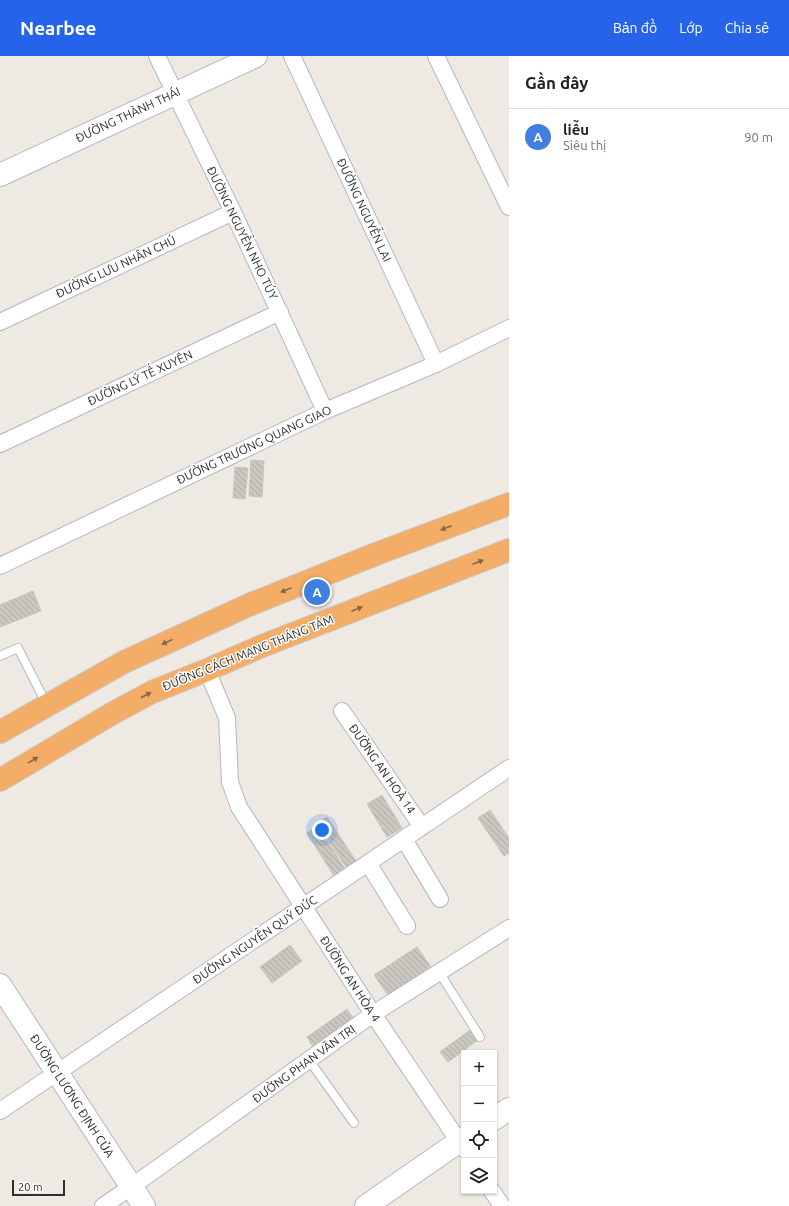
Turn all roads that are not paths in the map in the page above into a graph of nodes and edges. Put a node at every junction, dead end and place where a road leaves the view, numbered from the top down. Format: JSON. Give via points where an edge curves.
{"nodes":[{"id":1,"x":157,"y":56,"type":"edge"},
{"id":2,"x":256,"y":56,"type":"edge"},
{"id":3,"x":292,"y":56,"type":"edge"},
{"id":4,"x":436,"y":56,"type":"edge"},
{"id":5,"x":174,"y":93,"type":"junction"},
{"id":6,"x":0,"y":175,"type":"edge"},
{"id":7,"x":509,"y":207,"type":"edge"},
{"id":8,"x":233,"y":212,"type":"junction"},
{"id":9,"x":280,"y":312,"type":"junction"},
{"id":10,"x":0,"y":322,"type":"edge"},
{"id":11,"x":509,"y":328,"type":"edge"},
{"id":12,"x":436,"y":364,"type":"junction"},
{"id":13,"x":325,"y":411,"type":"junction"},
{"id":14,"x":0,"y":444,"type":"edge"},
{"id":15,"x":509,"y":504,"type":"edge"},
{"id":16,"x":509,"y":550,"type":"edge"},
{"id":17,"x":0,"y":566,"type":"edge"},
{"id":18,"x":0,"y":656,"type":"edge"},
{"id":19,"x":207,"y":670,"type":"junction"},
{"id":20,"x":47,"y":705,"type":"junction"},
{"id":21,"x":342,"y":711,"type":"dead end"},
{"id":22,"x":0,"y":732,"type":"edge"},
{"id":23,"x":508,"y":771,"type":"edge"},
{"id":24,"x":0,"y":780,"type":"edge"},
{"id":25,"x":422,"y":827,"type":"junction"},
{"id":26,"x":404,"y":839,"type":"junction"},
{"id":27,"x":368,"y":863,"type":"junction"},
{"id":28,"x":440,"y":899,"type":"dead end"},
{"id":29,"x":304,"y":907,"type":"junction"},
{"id":30,"x":407,"y":926,"type":"dead end"},
{"id":31,"x":509,"y":928,"type":"edge"},
{"id":32,"x":439,"y":972,"type":"junction"},
{"id":33,"x":0,"y":985,"type":"edge"},
{"id":34,"x":373,"y":1014,"type":"junction"},
{"id":35,"x":480,"y":1037,"type":"dead end"},
{"id":36,"x":309,"y":1060,"type":"junction"},
{"id":37,"x":57,"y":1072,"type":"junction"},
{"id":38,"x":509,"y":1109,"type":"edge"},
{"id":39,"x":0,"y":1111,"type":"edge"},
{"id":40,"x":497,"y":1117,"type":"edge"},
{"id":41,"x":354,"y":1124,"type":"dead end"},
{"id":42,"x":461,"y":1142,"type":"edge"},
{"id":43,"x":461,"y":1144,"type":"edge"},
{"id":44,"x":131,"y":1187,"type":"junction"},
{"id":45,"x":494,"y":1194,"type":"edge"},
{"id":46,"x":103,"y":1206,"type":"edge"},
{"id":47,"x":144,"y":1206,"type":"edge"},
{"id":48,"x":366,"y":1206,"type":"edge"},
{"id":49,"x":502,"y":1206,"type":"edge"}],
"edges":[{"from":1,"to":5,"type":"street","name":"ĐƯỜNG NGUYỄN NHO TÚY"},
{"from":2,"to":5,"type":"street","name":"ĐƯỜNG THÀNH THÁI"},
{"from":3,"to":12,"type":"street","name":"ĐƯỜNG NGUYỄN LAI"},
{"from":4,"to":7,"type":"street"},
{"from":5,"to":6,"type":"street","name":"ĐƯỜNG THÀNH THÁI"},
{"from":5,"to":8,"type":"street","name":"ĐƯỜNG NGUYỄN NHO TÚY"},
{"from":8,"to":9,"type":"street","name":"ĐƯỜNG NGUYỄN NHO TÚY"},
{"from":8,"to":10,"type":"street","name":"ĐƯỜNG LƯU NHÂN CHÚ"},
{"from":9,"to":13,"type":"street","name":"ĐƯỜNG NGUYỄN NHO TÚY"},
{"from":9,"to":14,"type":"street","name":"ĐƯỜNG LÝ TẾ XUYÊN"},
{"from":11,"to":12,"type":"street","name":"ĐƯỜNG TRƯƠNG QUANG GIAO"},
{"from":12,"to":13,"type":"street","name":"ĐƯỜNG TRƯƠNG QUANG GIAO"},
{"from":13,"to":17,"type":"street","name":"ĐƯỜNG TRƯƠNG QUANG GIAO"},
{"from":15,"to":20,"type":"highway","one_way":true,"via":[[251,604],[124,662]]},
{"from":19,"to":16,"type":"highway","name":"ĐƯỜNG CÁCH MẠNG THÁNG TÁM","one_way":true,"via":[[269,643]]},
{"from":18,"to":20,"type":"lane","via":[[18,648]]},
{"from":24,"to":19,"type":"highway","name":"ĐƯỜNG CÁCH MẠNG THÁNG TÁM","one_way":true,"via":[[152,692]]},
{"from":19,"to":29,"type":"street","name":"ĐƯỜNG AN HÒA 4","via":[[227,718],[230,782],[239,807]]},
{"from":20,"to":22,"type":"highway"},
{"from":21,"to":25,"type":"street","name":"ĐƯỜNG AN HOÀ 14"},
{"from":23,"to":25,"type":"street","name":"ĐƯỜNG NGUYỄN QUÝ ĐỨC"},
{"from":25,"to":26,"type":"street","name":"ĐƯỜNG NGUYỄN QUÝ ĐỨC"},
{"from":26,"to":27,"type":"street","name":"ĐƯỜNG NGUYỄN QUÝ ĐỨC"},
{"from":26,"to":28,"type":"street"},
{"from":27,"to":29,"type":"street","name":"ĐƯỜNG NGUYỄN QUÝ ĐỨC"},
{"from":27,"to":30,"type":"street"},
{"from":29,"to":34,"type":"street","name":"ĐƯỜNG AN HÒA 4"},
{"from":29,"to":37,"type":"street","name":"ĐƯỜNG NGUYỄN QUÝ ĐỨC"},
{"from":31,"to":32,"type":"street","name":"ĐƯỜNG PHAN VĂN TRỊ"},
{"from":32,"to":34,"type":"street","name":"ĐƯỜNG PHAN VĂN TRỊ"},
{"from":32,"to":35,"type":"lane"},
{"from":33,"to":37,"type":"street","name":"ĐƯỜNG LƯƠNG ĐỊNH CỦA"},
{"from":34,"to":36,"type":"street","name":"ĐƯỜNG PHAN VĂN TRỊ"},
{"from":34,"to":42,"type":"street","name":"ĐƯỜNG AN HÒA 4"},
{"from":36,"to":41,"type":"lane"},
{"from":36,"to":44,"type":"street","name":"ĐƯỜNG PHAN VĂN TRỊ"},
{"from":37,"to":39,"type":"street","name":"ĐƯỜNG NGUYỄN QUÝ ĐỨC"},
{"from":37,"to":44,"type":"street","name":"ĐƯỜNG LƯƠNG ĐỊNH CỦA"},
{"from":38,"to":40,"type":"street"},
{"from":43,"to":48,"type":"street"},
{"from":44,"to":46,"type":"street","name":"ĐƯỜNG PHAN VĂN TRỊ"},
{"from":44,"to":47,"type":"street","name":"ĐƯỜNG LƯƠNG ĐỊNH CỦA"},
{"from":45,"to":49,"type":"street"}]}
